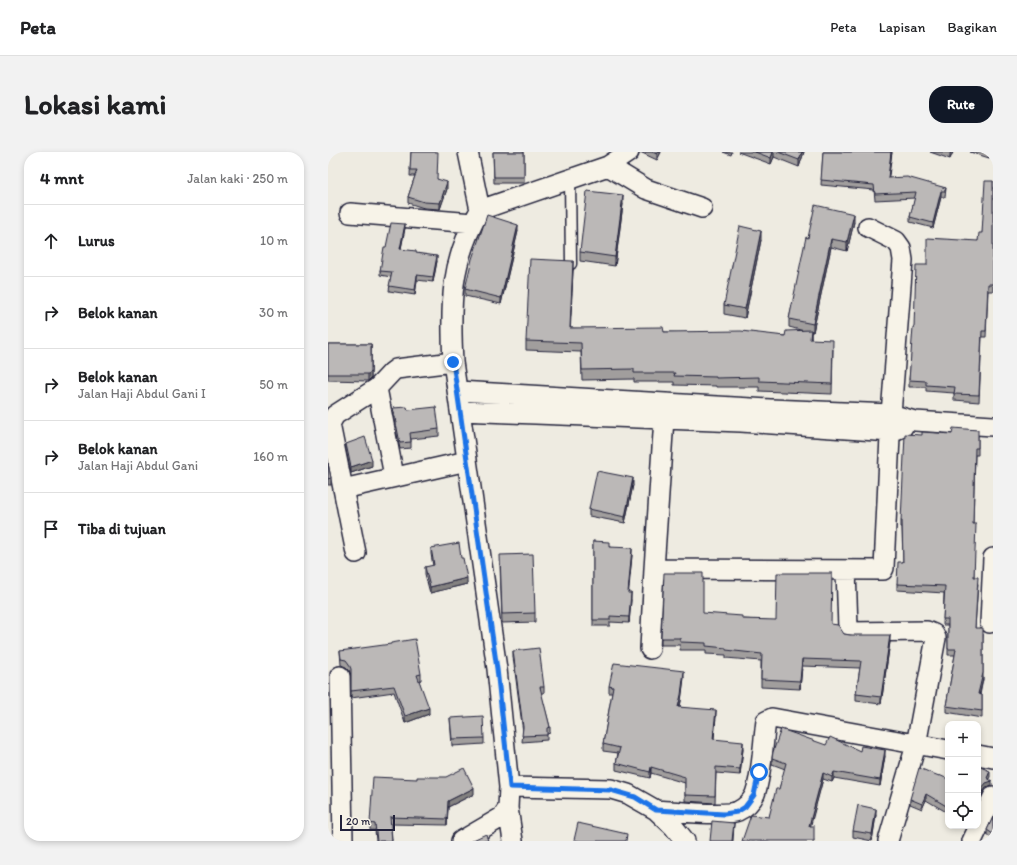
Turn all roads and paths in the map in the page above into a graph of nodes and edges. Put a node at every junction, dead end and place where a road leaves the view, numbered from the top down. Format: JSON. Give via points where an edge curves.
{"nodes":[{"id":1,"x":468,"y":152,"type":"edge"},
{"id":2,"x":629,"y":152,"type":"edge"},
{"id":3,"x":608,"y":166,"type":"junction"},
{"id":4,"x":570,"y":179,"type":"junction"},
{"id":5,"x":702,"y":208,"type":"dead end"},
{"id":6,"x":350,"y":213,"type":"dead end"},
{"id":7,"x":477,"y":217,"type":"junction"},
{"id":8,"x":868,"y":227,"type":"dead end"},
{"id":9,"x":571,"y":264,"type":"edge"},
{"id":10,"x":453,"y":362,"type":"junction"},
{"id":11,"x":377,"y":388,"type":"junction"},
{"id":12,"x":458,"y":391,"type":"junction"},
{"id":13,"x":461,"y":411,"type":"junction"},
{"id":14,"x":664,"y":412,"type":"junction"},
{"id":15,"x":891,"y":423,"type":"junction"},
{"id":16,"x":993,"y":426,"type":"edge"},
{"id":17,"x":467,"y":462,"type":"junction"},
{"id":18,"x":394,"y":476,"type":"junction"},
{"id":19,"x":343,"y":489,"type":"junction"},
{"id":20,"x":356,"y":553,"type":"dead end"},
{"id":21,"x":993,"y":558,"type":"edge"},
{"id":22,"x":654,"y":569,"type":"junction"},
{"id":23,"x":846,"y":570,"type":"junction"},
{"id":24,"x":990,"y":623,"type":"dead end"},
{"id":25,"x":650,"y":649,"type":"dead end"},
{"id":26,"x":340,"y":676,"type":"dead end"},
{"id":27,"x":916,"y":745,"type":"junction"},
{"id":28,"x":945,"y":750,"type":"edge"},
{"id":29,"x":981,"y":756,"type":"edge"},
{"id":30,"x":993,"y":758,"type":"edge"},
{"id":31,"x":510,"y":787,"type":"junction"},
{"id":32,"x":993,"y":797,"type":"edge"},
{"id":33,"x":508,"y":808,"type":"junction"},
{"id":34,"x":656,"y":810,"type":"junction"},
{"id":35,"x":343,"y":841,"type":"edge"},
{"id":36,"x":460,"y":841,"type":"edge"},
{"id":37,"x":513,"y":841,"type":"edge"},
{"id":38,"x":685,"y":841,"type":"edge"},
{"id":39,"x":888,"y":841,"type":"edge"},
{"id":40,"x":972,"y":841,"type":"edge"}],
"edges":[{"from":1,"to":7,"type":"street"},
{"from":2,"to":3,"type":"street"},
{"from":3,"to":4,"type":"street"},
{"from":3,"to":5,"type":"street","via":[[646,189]]},
{"from":4,"to":7,"type":"street"},
{"from":4,"to":9,"type":"lane"},
{"from":6,"to":7,"type":"street"},
{"from":7,"to":10,"type":"street","via":[[461,251],[453,282]]},
{"from":8,"to":15,"type":"street","via":[[896,241],[901,248],[903,260]]},
{"from":10,"to":11,"type":"street","via":[[396,369]]},
{"from":10,"to":12,"type":"street"},
{"from":11,"to":18,"type":"street"},
{"from":11,"to":19,"type":"street","via":[[331,419]]},
{"from":12,"to":13,"type":"street"},
{"from":12,"to":14,"type":"street"},
{"from":13,"to":14,"type":"street"},
{"from":13,"to":17,"type":"street"},
{"from":14,"to":15,"type":"street"},
{"from":14,"to":22,"type":"street"},
{"from":15,"to":16,"type":"street"},
{"from":15,"to":23,"type":"street","via":[[884,568]]},
{"from":17,"to":18,"type":"street"},
{"from":17,"to":31,"type":"street","via":[[497,669]]},
{"from":18,"to":19,"type":"street"},
{"from":19,"to":20,"type":"street"},
{"from":21,"to":24,"type":"street"},
{"from":22,"to":23,"type":"street"},
{"from":22,"to":25,"type":"street"},
{"from":23,"to":27,"type":"street","via":[[850,632],[927,631],[936,638]]},
{"from":26,"to":35,"type":"street"},
{"from":27,"to":28,"type":"street"},
{"from":27,"to":34,"type":"street","via":[[772,718],[766,721],[754,795],[745,807],[737,812],[724,814]]},
{"from":27,"to":39,"type":"street"},
{"from":29,"to":30,"type":"street"},
{"from":31,"to":33,"type":"street"},
{"from":31,"to":34,"type":"street","via":[[611,790],[635,797]]},
{"from":32,"to":40,"type":"street"},
{"from":33,"to":36,"type":"street","via":[[502,817]]},
{"from":33,"to":37,"type":"street"},
{"from":34,"to":38,"type":"street"}]}
